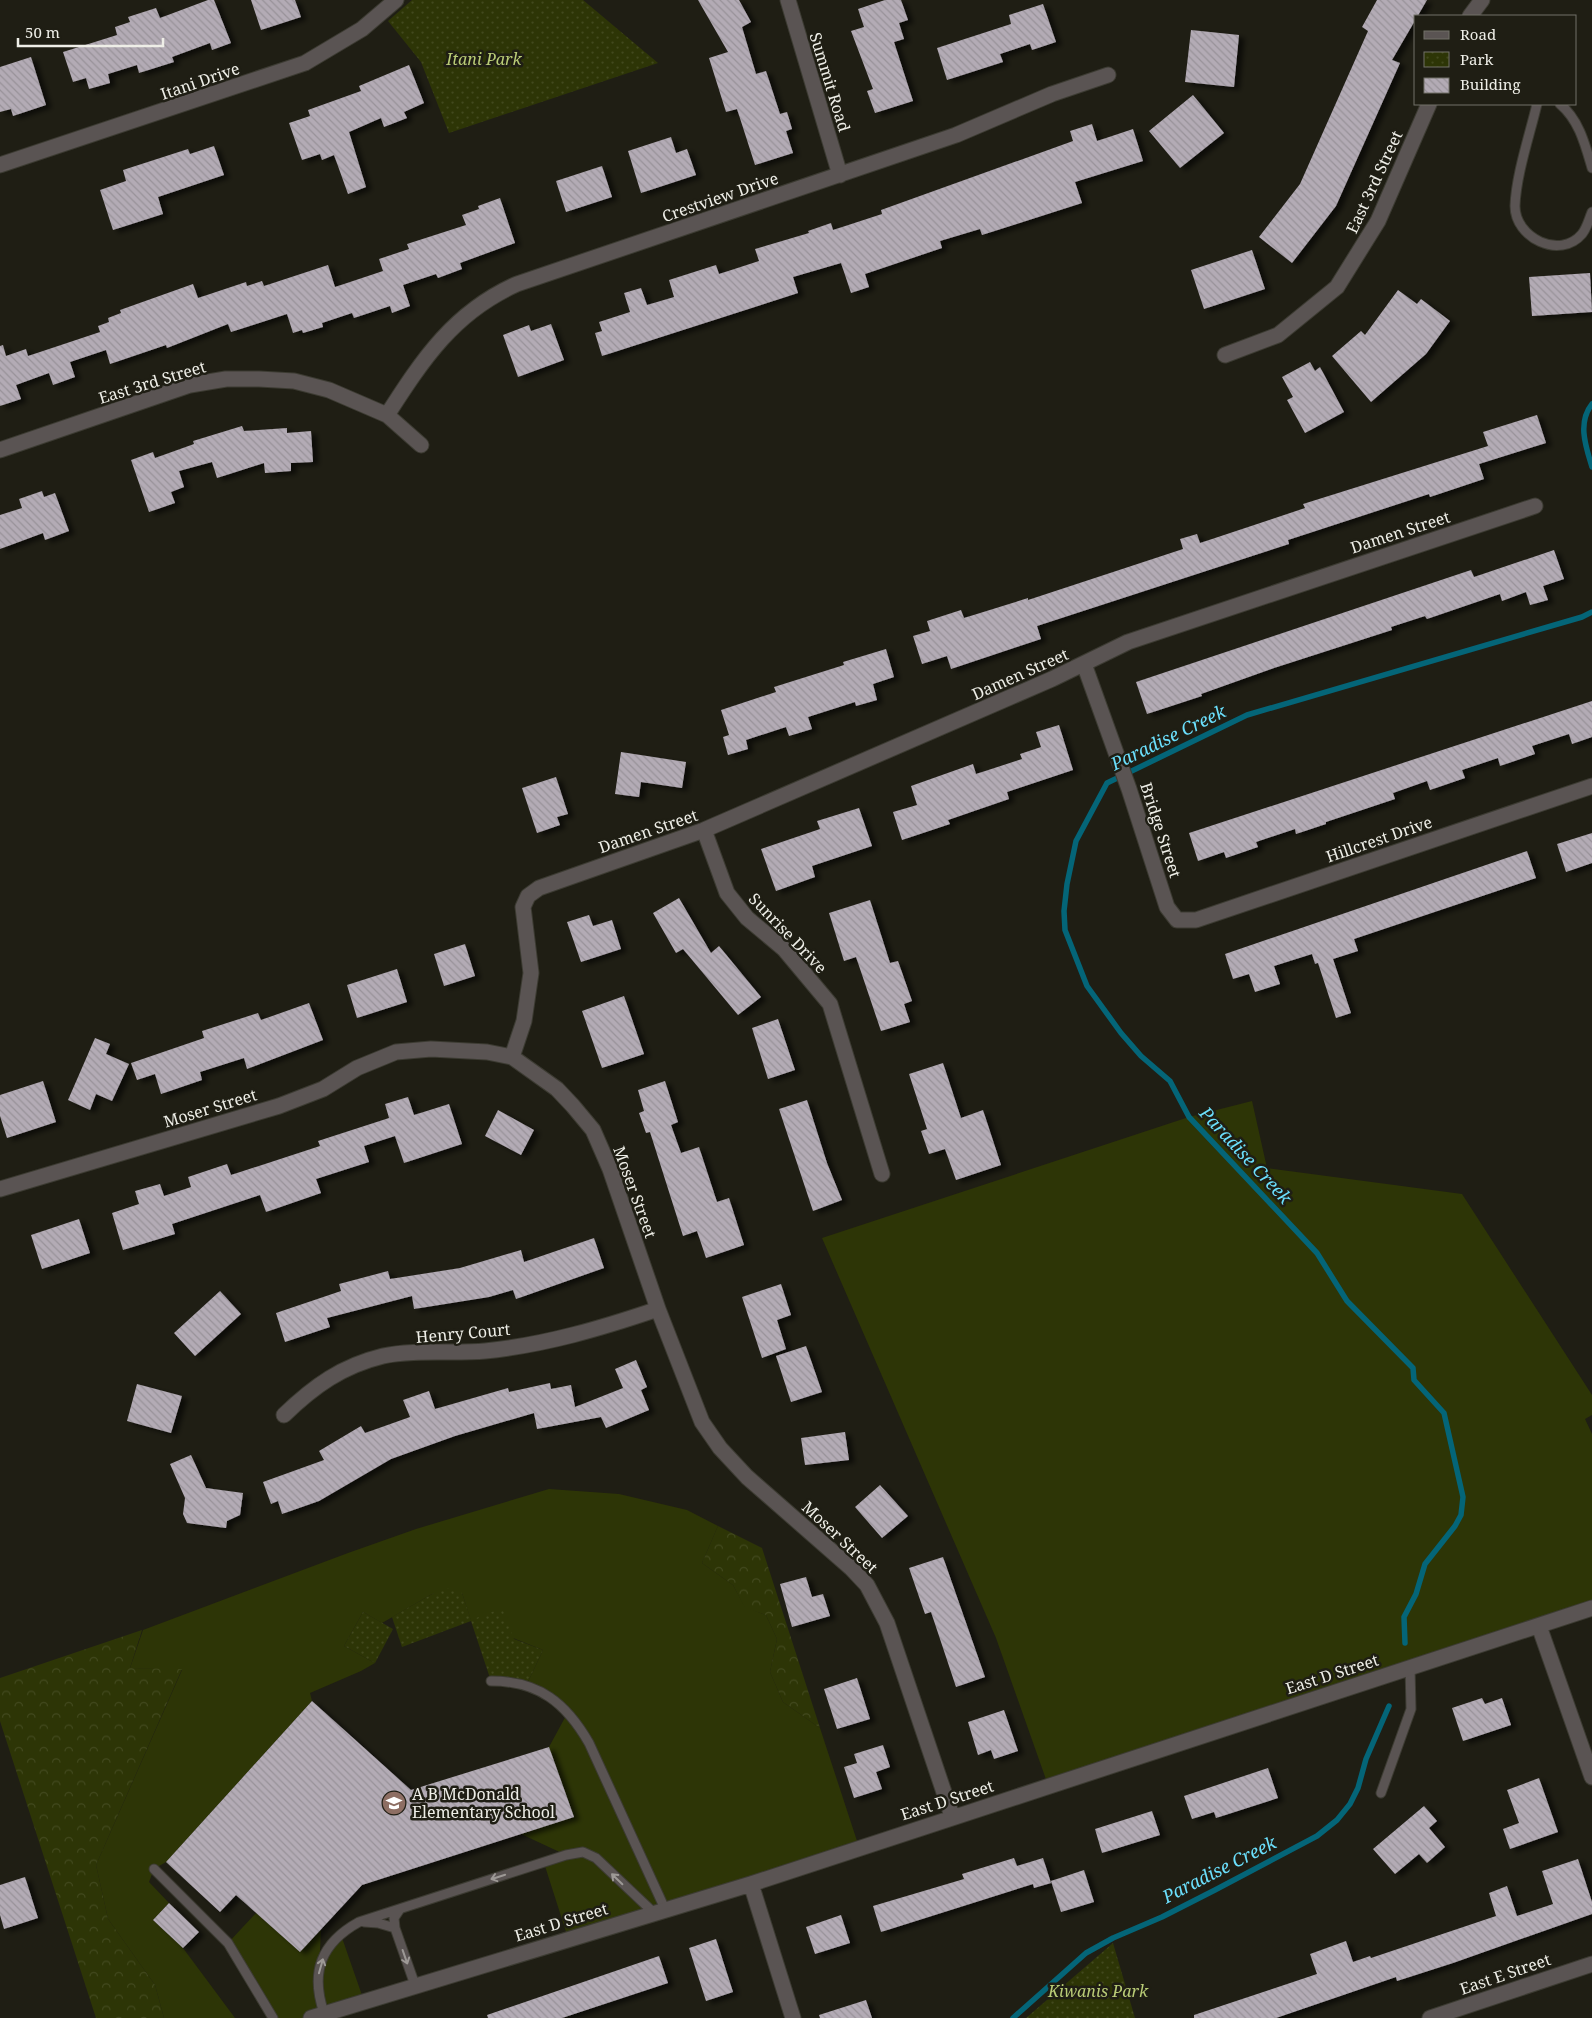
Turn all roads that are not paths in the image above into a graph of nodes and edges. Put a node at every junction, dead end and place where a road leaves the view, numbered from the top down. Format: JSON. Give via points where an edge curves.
{"nodes":[{"id":1,"x":396,"y":0,"type":"edge"},
{"id":2,"x":788,"y":0,"type":"edge"},
{"id":3,"x":1482,"y":0,"type":"edge"},
{"id":4,"x":1471,"y":15,"type":"edge"},
{"id":5,"x":1108,"y":75,"type":"dead end"},
{"id":6,"x":1428,"y":105,"type":"edge"},
{"id":7,"x":1537,"y":105,"type":"edge"},
{"id":8,"x":1561,"y":105,"type":"edge"},
{"id":9,"x":0,"y":165,"type":"edge"},
{"id":10,"x":1592,"y":168,"type":"edge"},
{"id":11,"x":840,"y":175,"type":"junction"},
{"id":12,"x":1592,"y":212,"type":"edge"},
{"id":13,"x":1225,"y":355,"type":"dead end"},
{"id":14,"x":387,"y":415,"type":"junction"},
{"id":15,"x":421,"y":445,"type":"dead end"},
{"id":16,"x":0,"y":450,"type":"edge"},
{"id":17,"x":1535,"y":506,"type":"dead end"},
{"id":18,"x":1084,"y":664,"type":"junction"},
{"id":19,"x":1592,"y":786,"type":"edge"},
{"id":20,"x":704,"y":830,"type":"junction"},
{"id":21,"x":1177,"y":920,"type":"joint"},
{"id":22,"x":512,"y":1057,"type":"junction"},
{"id":23,"x":882,"y":1174,"type":"dead end"},
{"id":24,"x":0,"y":1189,"type":"edge"},
{"id":25,"x":658,"y":1309,"type":"junction"},
{"id":26,"x":284,"y":1415,"type":"dead end"},
{"id":27,"x":1592,"y":1608,"type":"edge"},
{"id":28,"x":1538,"y":1626,"type":"junction"},
{"id":29,"x":1410,"y":1668,"type":"junction"},
{"id":30,"x":491,"y":1682,"type":"dead end"},
{"id":31,"x":1592,"y":1777,"type":"edge"},
{"id":32,"x":1381,"y":1793,"type":"dead end"},
{"id":33,"x":952,"y":1816,"type":"junction"},
{"id":34,"x":154,"y":1869,"type":"dead end"},
{"id":35,"x":751,"y":1884,"type":"junction"},
{"id":36,"x":400,"y":1909,"type":"junction"},
{"id":37,"x":659,"y":1911,"type":"junction"},
{"id":38,"x":359,"y":1922,"type":"junction"},
{"id":39,"x":395,"y":1928,"type":"junction"},
{"id":40,"x":1592,"y":1964,"type":"edge"},
{"id":41,"x":415,"y":1985,"type":"junction"},
{"id":42,"x":317,"y":2016,"type":"edge"},
{"id":43,"x":273,"y":2018,"type":"edge"},
{"id":44,"x":793,"y":2018,"type":"edge"},
{"id":45,"x":1430,"y":2018,"type":"edge"}],
"edges":[{"from":1,"to":9,"type":"street","name":"Itani Drive","via":[[362,29],[305,63]]},
{"from":2,"to":11,"type":"street","name":"Summit Road"},
{"from":3,"to":4,"type":"street"},
{"from":5,"to":11,"type":"street","name":"Crestview Drive","via":[[1052,94],[956,135]]},
{"from":6,"to":13,"type":"street","name":"East 3rd Street","via":[[1378,221],[1338,287],[1278,335]]},
{"from":7,"to":12,"type":"lane","via":[[1515,207],[1521,227],[1534,240],[1548,246],[1569,243],[1582,234]]},
{"from":8,"to":10,"type":"lane","via":[[1570,112],[1583,137]]},
{"from":11,"to":14,"type":"street","name":"Crestview Drive","via":[[494,294],[438,341]]},
{"from":14,"to":15,"type":"street","name":"East 3rd Street"},
{"from":14,"to":16,"type":"street","name":"East 3rd Street","via":[[329,390],[294,381],[226,379],[190,386]]},
{"from":17,"to":18,"type":"street","name":"Damen Street","via":[[1128,642]]},
{"from":18,"to":20,"type":"street","name":"Damen Street"},
{"from":18,"to":21,"type":"street","name":"Bridge Street","via":[[1167,907]]},
{"from":19,"to":21,"type":"street","name":"Hillcrest Drive","via":[[1196,920]]},
{"from":20,"to":22,"type":"street","name":"Damen Street","via":[[553,883],[528,896],[523,907],[530,948],[529,997]]},
{"from":20,"to":23,"type":"street","name":"Sunrise Drive","via":[[727,893],[747,918],[784,949],[830,1004]]},
{"from":22,"to":24,"type":"street","name":"Moser Street","via":[[462,1050],[396,1052],[279,1106]]},
{"from":22,"to":25,"type":"street","name":"Moser Street","via":[[557,1089],[593,1130],[610,1169]]},
{"from":25,"to":26,"type":"street","name":"Henry Court","via":[[604,1328],[536,1343],[485,1351],[384,1356],[341,1371],[309,1391]]},
{"from":25,"to":33,"type":"street","name":"Moser Street","via":[[702,1422],[720,1448],[867,1585],[887,1623]]},
{"from":27,"to":28,"type":"street","name":"East D Street"},
{"from":28,"to":29,"type":"street","name":"East D Street"},
{"from":28,"to":31,"type":"street"},
{"from":29,"to":32,"type":"lane","via":[[1411,1709]]},
{"from":29,"to":33,"type":"street","name":"East D Street"},
{"from":30,"to":37,"type":"lane","via":[[506,1681],[543,1691],[575,1720],[589,1743]]},
{"from":33,"to":35,"type":"street","name":"East D Street"},
{"from":34,"to":43,"type":"lane","via":[[228,1943]]},
{"from":35,"to":37,"type":"street","name":"East D Street"},
{"from":35,"to":44,"type":"street"},
{"from":37,"to":36,"type":"lane","one_way":true,"via":[[596,1858],[583,1852]]},
{"from":36,"to":38,"type":"lane"},
{"from":36,"to":39,"type":"lane","via":[[394,1918]]},
{"from":37,"to":41,"type":"street","name":"East D Street"},
{"from":38,"to":39,"type":"lane"},
{"from":42,"to":38,"type":"lane","one_way":true,"via":[[323,1959],[330,1943],[340,1932]]},
{"from":39,"to":41,"type":"lane","one_way":true},
{"from":40,"to":45,"type":"street","name":"East E Street"},
{"from":41,"to":42,"type":"street","name":"East D Street"}]}
